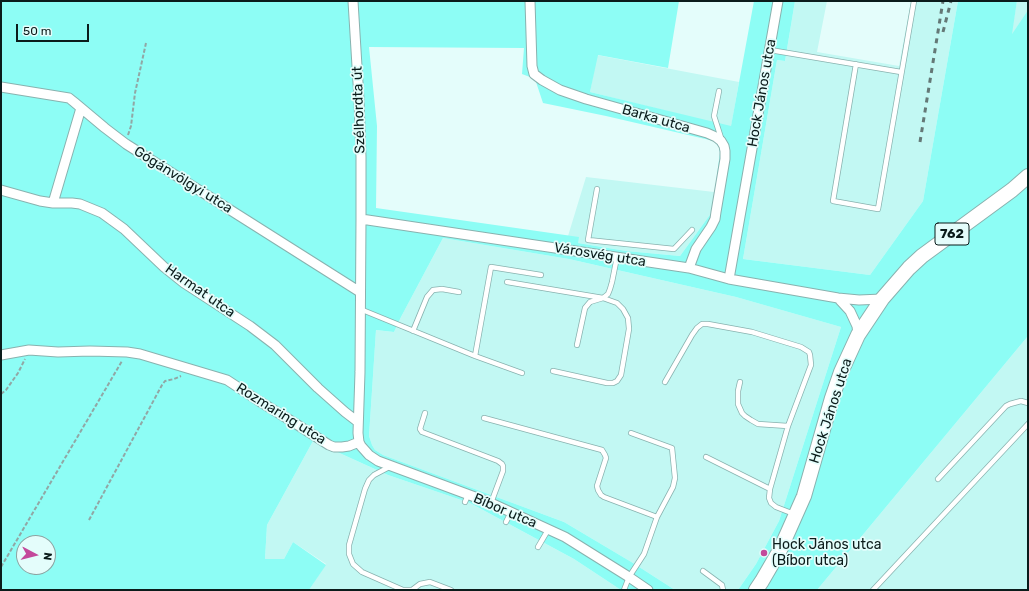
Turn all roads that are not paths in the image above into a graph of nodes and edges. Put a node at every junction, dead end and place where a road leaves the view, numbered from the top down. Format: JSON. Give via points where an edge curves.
{"nodes":[{"id":1,"x":353,"y":1,"type":"edge"},
{"id":2,"x":530,"y":1,"type":"edge"},
{"id":3,"x":778,"y":1,"type":"edge"},
{"id":4,"x":914,"y":1,"type":"edge"},
{"id":5,"x":770,"y":50,"type":"junction"},
{"id":6,"x":856,"y":64,"type":"junction"},
{"id":7,"x":901,"y":72,"type":"junction"},
{"id":8,"x":1,"y":87,"type":"edge"},
{"id":9,"x":719,"y":91,"type":"dead end"},
{"id":10,"x":81,"y":108,"type":"junction"},
{"id":11,"x":724,"y":146,"type":"junction"},
{"id":12,"x":1028,"y":176,"type":"edge"},
{"id":13,"x":597,"y":189,"type":"dead end"},
{"id":14,"x":1,"y":190,"type":"edge"},
{"id":15,"x":54,"y":203,"type":"junction"},
{"id":16,"x":361,"y":220,"type":"junction"},
{"id":17,"x":692,"y":230,"type":"dead end"},
{"id":18,"x":602,"y":248,"type":"junction"},
{"id":19,"x":617,"y":257,"type":"junction"},
{"id":20,"x":689,"y":268,"type":"junction"},
{"id":21,"x":541,"y":275,"type":"dead end"},
{"id":22,"x":729,"y":279,"type":"junction"},
{"id":23,"x":507,"y":282,"type":"dead end"},
{"id":24,"x":360,"y":292,"type":"junction"},
{"id":25,"x":459,"y":292,"type":"dead end"},
{"id":26,"x":603,"y":298,"type":"junction"},
{"id":27,"x":838,"y":298,"type":"junction"},
{"id":28,"x":882,"y":299,"type":"junction"},
{"id":29,"x":360,"y":309,"type":"junction"},
{"id":30,"x":413,"y":331,"type":"junction"},
{"id":31,"x":858,"y":335,"type":"junction"},
{"id":32,"x":577,"y":345,"type":"dead end"},
{"id":33,"x":1,"y":354,"type":"edge"},
{"id":34,"x":475,"y":356,"type":"junction"},
{"id":35,"x":553,"y":370,"type":"dead end"},
{"id":36,"x":522,"y":373,"type":"dead end"},
{"id":37,"x":665,"y":382,"type":"dead end"},
{"id":38,"x":740,"y":382,"type":"dead end"},
{"id":39,"x":1028,"y":403,"type":"edge"},
{"id":40,"x":426,"y":413,"type":"dead end"},
{"id":41,"x":484,"y":418,"type":"dead end"},
{"id":42,"x":358,"y":422,"type":"junction"},
{"id":43,"x":1028,"y":424,"type":"edge"},
{"id":44,"x":788,"y":426,"type":"junction"},
{"id":45,"x":631,"y":434,"type":"dead end"},
{"id":46,"x":359,"y":442,"type":"junction"},
{"id":47,"x":706,"y":457,"type":"dead end"},
{"id":48,"x":391,"y":466,"type":"junction"},
{"id":49,"x":938,"y":479,"type":"dead end"},
{"id":50,"x":770,"y":489,"type":"junction"},
{"id":51,"x":491,"y":503,"type":"junction"},
{"id":52,"x":511,"y":512,"type":"junction"},
{"id":53,"x":796,"y":514,"type":"junction"},
{"id":54,"x":658,"y":517,"type":"junction"},
{"id":55,"x":506,"y":522,"type":"dead end"},
{"id":56,"x":548,"y":530,"type":"junction"},
{"id":57,"x":538,"y":547,"type":"dead end"},
{"id":58,"x":702,"y":571,"type":"dead end"},
{"id":59,"x":629,"y":577,"type":"junction"},
{"id":60,"x":451,"y":590,"type":"edge"},
{"id":61,"x":624,"y":590,"type":"edge"},
{"id":62,"x":648,"y":590,"type":"edge"},
{"id":63,"x":723,"y":590,"type":"edge"},
{"id":64,"x":756,"y":590,"type":"edge"},
{"id":65,"x":873,"y":590,"type":"edge"}],
"edges":[{"from":1,"to":16,"type":"street","name":"Szélhordta út","via":[[359,99]]},
{"from":2,"to":11,"type":"street","name":"Barka utca","via":[[532,66],[534,74],[542,80],[560,90],[586,99],[707,133],[716,137]]},
{"from":3,"to":5,"type":"street","name":"Hock János utca"},
{"from":4,"to":7,"type":"lane"},
{"from":5,"to":6,"type":"lane"},
{"from":5,"to":22,"type":"street","name":"Hock János utca"},
{"from":6,"to":7,"type":"lane"},
{"from":6,"to":7,"type":"lane","via":[[833,201],[878,209]]},
{"from":8,"to":10,"type":"street","name":"Gógánvölgyi utca","via":[[69,98]]},
{"from":9,"to":11,"type":"lane","via":[[714,116]]},
{"from":10,"to":15,"type":"street"},
{"from":10,"to":24,"type":"street","name":"Gógánvölgyi utca","via":[[126,144]]},
{"from":11,"to":20,"type":"street","via":[[725,159],[715,219],[696,249]]},
{"from":12,"to":28,"type":"main road","name":"Hock János utca","number":"762","via":[[922,256]]},
{"from":13,"to":18,"type":"lane","via":[[588,240]]},
{"from":14,"to":15,"type":"street","name":"Harmat utca"},
{"from":15,"to":42,"type":"street","name":"Harmat utca","via":[[80,204],[102,213],[124,229],[184,283],[275,345],[318,388]]},
{"from":16,"to":18,"type":"street","name":"Városvég utca"},
{"from":16,"to":24,"type":"street"},
{"from":17,"to":18,"type":"lane","via":[[674,249]]},
{"from":18,"to":19,"type":"street","name":"Városvég utca"},
{"from":19,"to":20,"type":"street","name":"Városvég utca"},
{"from":19,"to":26,"type":"lane","via":[[610,289]]},
{"from":20,"to":22,"type":"street","name":"Városvég utca"},
{"from":21,"to":34,"type":"lane","via":[[491,267]]},
{"from":22,"to":27,"type":"street","name":"Városvég utca"},
{"from":23,"to":26,"type":"lane"},
{"from":24,"to":29,"type":"street"},
{"from":25,"to":30,"type":"lane","via":[[433,290],[427,297]]},
{"from":26,"to":32,"type":"lane","via":[[590,302],[585,308]]},
{"from":26,"to":35,"type":"lane","via":[[616,303],[628,318],[629,329],[621,375],[617,382],[607,383]]},
{"from":27,"to":28,"type":"street","name":"Városvég utca"},
{"from":27,"to":31,"type":"street","via":[[850,311]]},
{"from":28,"to":31,"type":"main road","name":"Hock János utca","number":"762"},
{"from":29,"to":30,"type":"lane"},
{"from":29,"to":42,"type":"street"},
{"from":30,"to":34,"type":"lane"},
{"from":31,"to":53,"type":"main road","name":"Hock János utca","number":"762","via":[[841,372],[804,496]]},
{"from":33,"to":46,"type":"street","name":"Rozmaring utca","via":[[29,350],[140,354],[227,380],[329,445],[342,447]]},
{"from":34,"to":36,"type":"lane"},
{"from":37,"to":44,"type":"lane","via":[[692,335],[702,324],[752,332],[801,347],[809,352],[811,365]]},
{"from":38,"to":44,"type":"lane","via":[[738,404],[745,416],[758,424]]},
{"from":39,"to":49,"type":"lane","via":[[1021,401],[1006,406]]},
{"from":40,"to":51,"type":"lane","via":[[420,429],[422,432],[502,464],[503,471]]},
{"from":41,"to":54,"type":"lane","via":[[602,450],[606,458],[597,486],[601,495]]},
{"from":42,"to":46,"type":"street"},
{"from":43,"to":65,"type":"lane"},
{"from":44,"to":50,"type":"lane"},
{"from":45,"to":54,"type":"lane","via":[[672,448],[675,478]]},
{"from":46,"to":48,"type":"street","name":"Bíbor utca","via":[[369,456]]},
{"from":47,"to":50,"type":"lane"},
{"from":48,"to":51,"type":"street","name":"Bíbor utca","via":[[467,498]]},
{"from":48,"to":60,"type":"lane","via":[[374,475],[365,489],[349,545],[353,564],[362,572],[403,590],[412,590],[420,584],[430,582]]},
{"from":50,"to":53,"type":"lane","via":[[771,503]]},
{"from":51,"to":52,"type":"street","name":"Bíbor utca"},
{"from":52,"to":55,"type":"lane"},
{"from":52,"to":56,"type":"street","name":"Bíbor utca"},
{"from":53,"to":64,"type":"main road","name":"Hock János utca","number":"762","via":[[780,550]]},
{"from":54,"to":59,"type":"lane","via":[[644,554]]},
{"from":56,"to":57,"type":"lane"},
{"from":56,"to":59,"type":"street","name":"Bíbor utca","via":[[565,537]]},
{"from":58,"to":63,"type":"lane","via":[[722,585]]},
{"from":59,"to":61,"type":"lane"},
{"from":59,"to":62,"type":"street","name":"Bíbor utca"}]}
